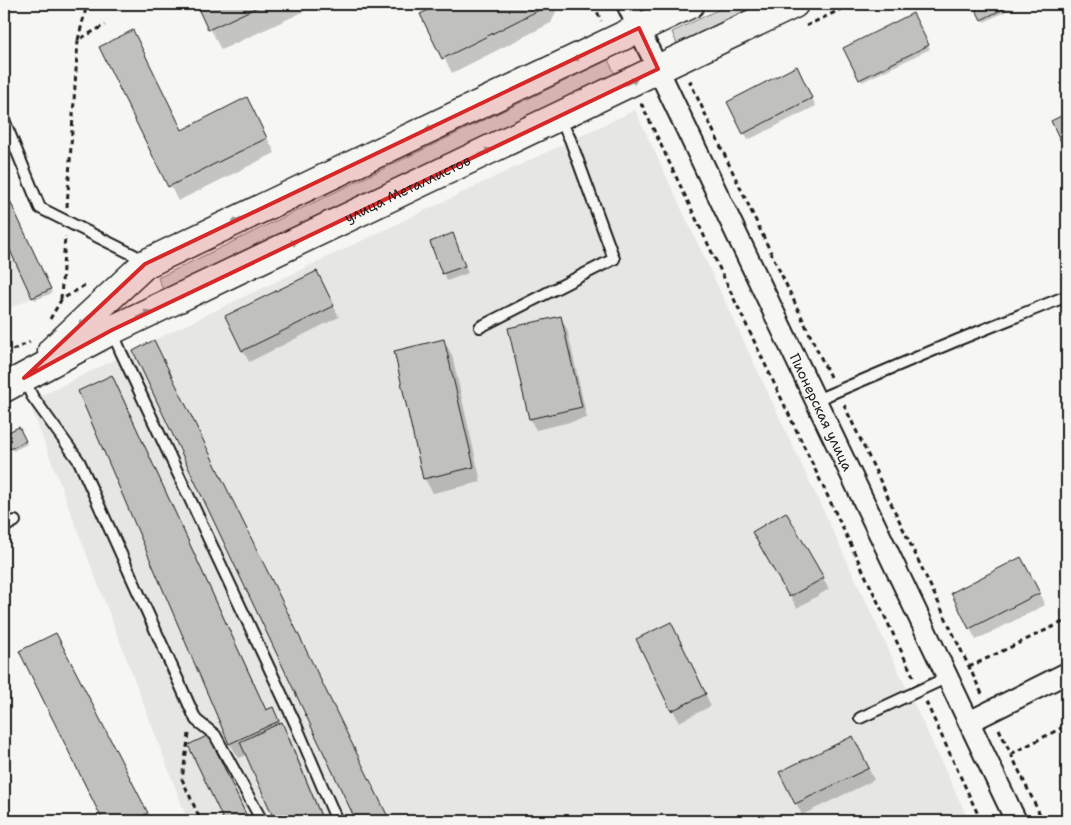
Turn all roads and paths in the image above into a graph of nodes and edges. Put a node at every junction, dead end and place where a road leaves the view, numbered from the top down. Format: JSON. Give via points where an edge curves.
{"nodes":[{"id":1,"x":87,"y":4,"type":"edge"},
{"id":2,"x":594,"y":4,"type":"edge"},
{"id":3,"x":627,"y":4,"type":"edge"},
{"id":4,"x":690,"y":4,"type":"edge"},
{"id":5,"x":794,"y":4,"type":"edge"},
{"id":6,"x":602,"y":21,"type":"dead end"},
{"id":7,"x":105,"y":25,"type":"dead end"},
{"id":8,"x":638,"y":28,"type":"junction"},
{"id":9,"x":78,"y":40,"type":"junction"},
{"id":10,"x":658,"y":69,"type":"junction"},
{"id":11,"x":690,"y":82,"type":"dead end"},
{"id":12,"x":642,"y":105,"type":"dead end"},
{"id":13,"x":559,"y":116,"type":"junction"},
{"id":14,"x":4,"y":120,"type":"edge"},
{"id":15,"x":66,"y":220,"type":"junction"},
{"id":16,"x":145,"y":264,"type":"junction"},
{"id":17,"x":1067,"y":296,"type":"edge"},
{"id":18,"x":61,"y":300,"type":"dead end"},
{"id":19,"x":480,"y":327,"type":"dead end"},
{"id":20,"x":112,"y":330,"type":"junction"},
{"id":21,"x":38,"y":338,"type":"dead end"},
{"id":22,"x":4,"y":354,"type":"edge"},
{"id":23,"x":14,"y":383,"type":"edge"},
{"id":24,"x":837,"y":391,"type":"junction"},
{"id":25,"x":816,"y":400,"type":"junction"},
{"id":26,"x":16,"y":521,"type":"dead end"},
{"id":27,"x":4,"y":527,"type":"edge"},
{"id":28,"x":1067,"y":620,"type":"edge"},
{"id":29,"x":969,"y":667,"type":"junction"},
{"id":30,"x":1067,"y":673,"type":"edge"},
{"id":31,"x":948,"y":677,"type":"junction"},
{"id":32,"x":920,"y":690,"type":"junction"},
{"id":33,"x":192,"y":712,"type":"junction"},
{"id":34,"x":990,"y":712,"type":"junction"},
{"id":35,"x":860,"y":718,"type":"dead end"},
{"id":36,"x":969,"y":722,"type":"junction"},
{"id":37,"x":1067,"y":724,"type":"edge"},
{"id":38,"x":1011,"y":754,"type":"junction"},
{"id":39,"x":201,"y":821,"type":"edge"},
{"id":40,"x":262,"y":821,"type":"edge"},
{"id":41,"x":337,"y":821,"type":"edge"},
{"id":42,"x":982,"y":821,"type":"edge"},
{"id":43,"x":1016,"y":821,"type":"edge"},
{"id":44,"x":1043,"y":821,"type":"edge"}],
"edges":[{"from":1,"to":9,"type":"path"},
{"from":2,"to":6,"type":"path"},
{"from":3,"to":8,"type":"street","name":"Пионерская улица"},
{"from":4,"to":8,"type":"street"},
{"from":5,"to":10,"type":"street","name":"улица Металлистов"},
{"from":7,"to":9,"type":"path"},
{"from":8,"to":10,"type":"street","name":"Пионерская улица"},
{"from":8,"to":16,"type":"street","one_way":true},
{"from":9,"to":15,"type":"path"},
{"from":13,"to":10,"type":"street","name":"улица Металлистов","one_way":true},
{"from":10,"to":25,"type":"street","name":"Пионерская улица"},
{"from":11,"to":24,"type":"path"},
{"from":12,"to":32,"type":"path"},
{"from":13,"to":19,"type":"lane","via":[[614,258]]},
{"from":20,"to":13,"type":"street","name":"улица Металлистов","one_way":true},
{"from":14,"to":15,"type":"lane","via":[[40,208]]},
{"from":15,"to":16,"type":"lane","via":[[134,255]]},
{"from":15,"to":18,"type":"path"},
{"from":16,"to":23,"type":"street","one_way":true},
{"from":17,"to":24,"type":"lane"},
{"from":20,"to":23,"type":"street","name":"улица Металлистов"},
{"from":20,"to":41,"type":"lane","via":[[296,725]]},
{"from":21,"to":22,"type":"path"},
{"from":23,"to":33,"type":"lane","via":[[32,396],[80,461]]},
{"from":24,"to":25,"type":"lane"},
{"from":24,"to":29,"type":"path"},
{"from":25,"to":31,"type":"street","name":"Пионерская улица"},
{"from":26,"to":27,"type":"lane"},
{"from":28,"to":29,"type":"path"},
{"from":29,"to":34,"type":"path"},
{"from":30,"to":34,"type":"street"},
{"from":31,"to":32,"type":"lane"},
{"from":31,"to":36,"type":"street","name":"Пионерская улица"},
{"from":32,"to":35,"type":"lane"},
{"from":32,"to":42,"type":"path"},
{"from":33,"to":39,"type":"path","via":[[182,779]]},
{"from":33,"to":40,"type":"lane","via":[[196,720],[215,735]]},
{"from":34,"to":36,"type":"street"},
{"from":34,"to":38,"type":"path"},
{"from":36,"to":43,"type":"street","name":"Пионерская улица"},
{"from":37,"to":38,"type":"path"},
{"from":38,"to":44,"type":"path"}]}
